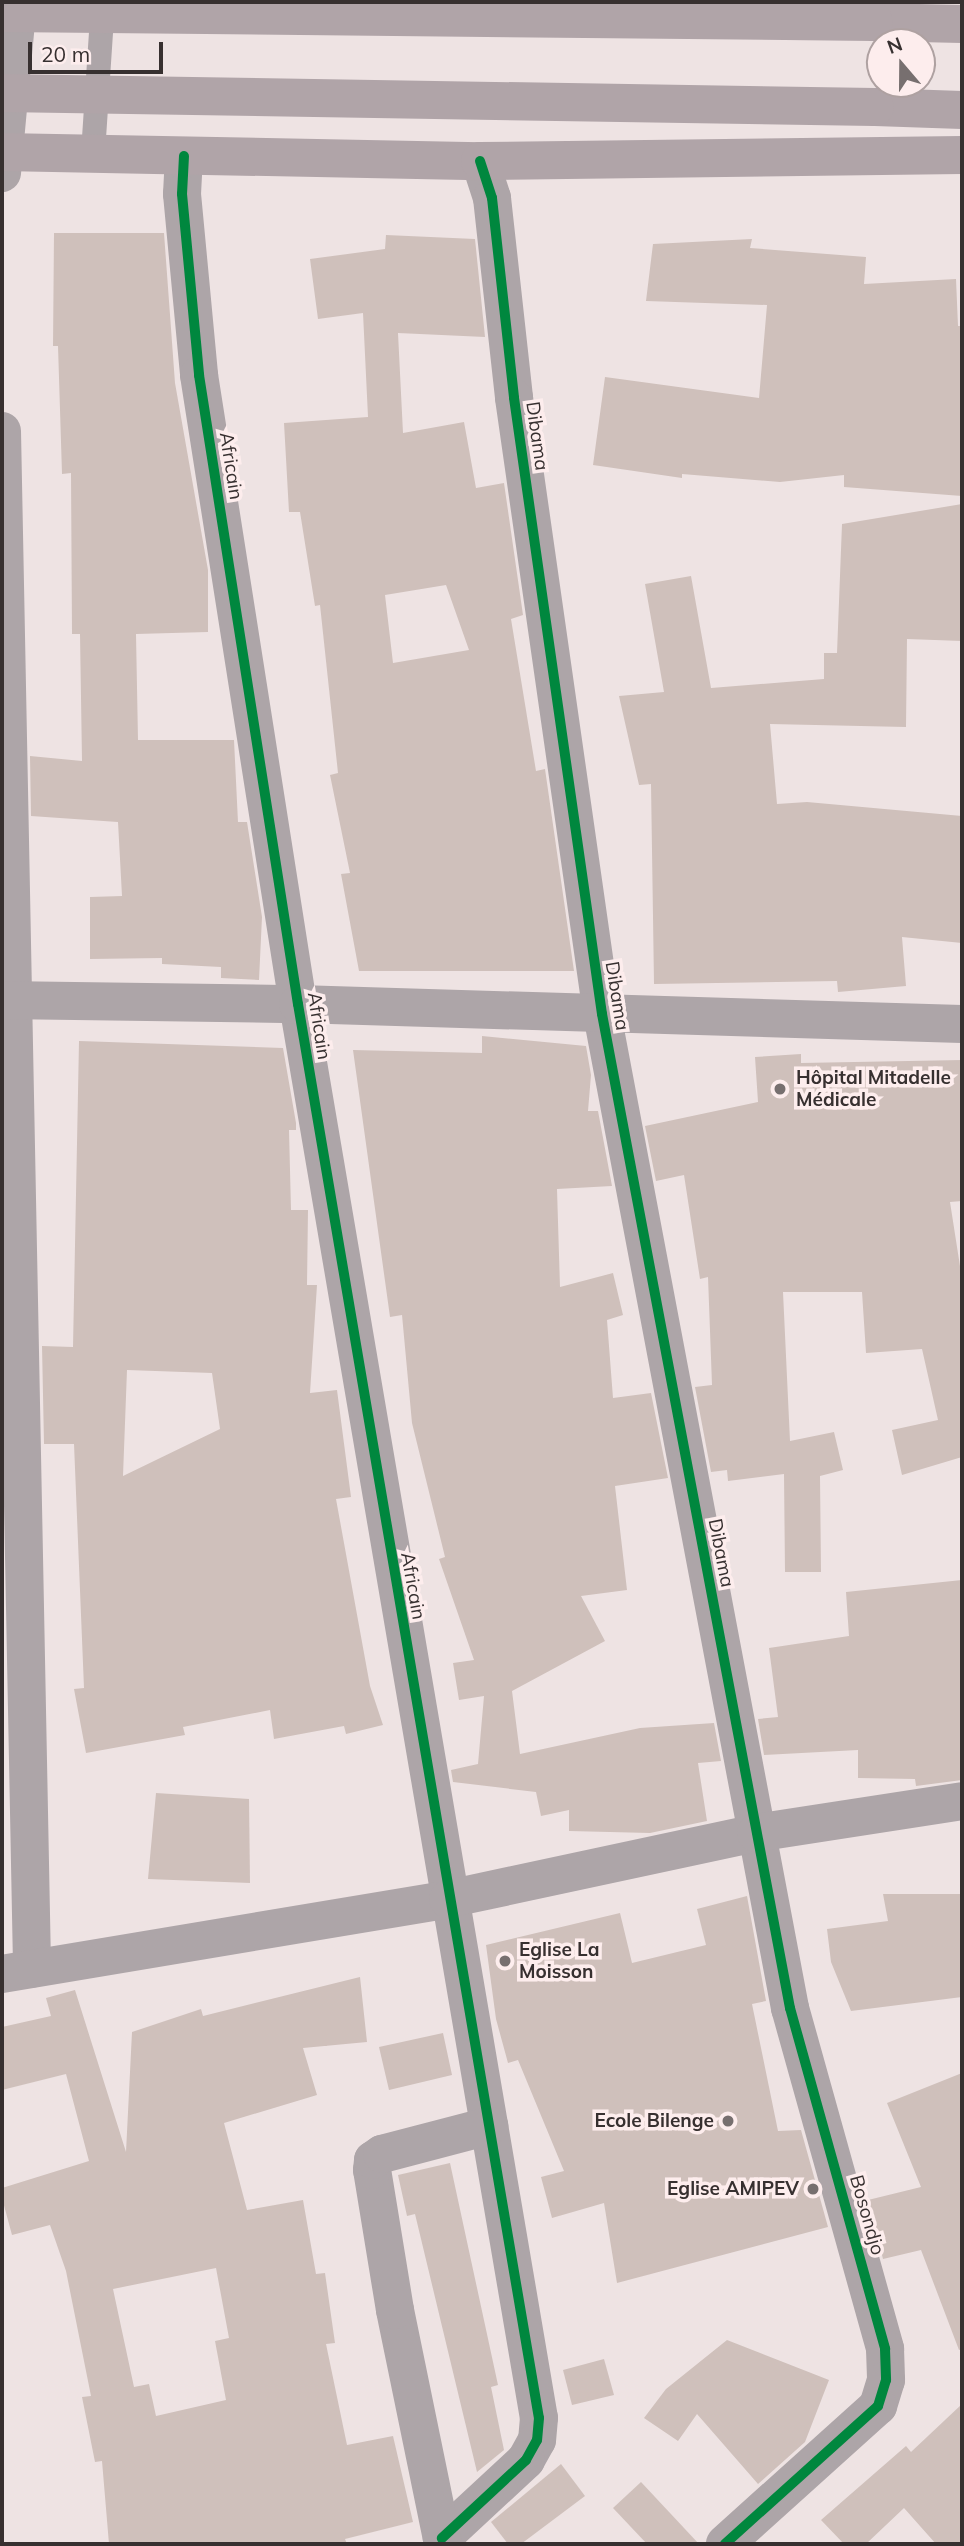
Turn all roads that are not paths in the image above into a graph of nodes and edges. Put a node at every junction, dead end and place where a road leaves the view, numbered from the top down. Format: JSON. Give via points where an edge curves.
{"nodes":[{"id":1,"x":18,"y":2,"type":"edge"},
{"id":2,"x":103,"y":2,"type":"edge"},
{"id":3,"x":2,"y":13,"type":"edge"},
{"id":4,"x":962,"y":24,"type":"edge"},
{"id":5,"x":2,"y":93,"type":"edge"},
{"id":6,"x":962,"y":110,"type":"edge"},
{"id":7,"x":93,"y":153,"type":"junction"},
{"id":8,"x":962,"y":155,"type":"edge"},
{"id":9,"x":184,"y":156,"type":"junction"},
{"id":10,"x":3,"y":159,"type":"edge"},
{"id":11,"x":480,"y":161,"type":"junction"},
{"id":12,"x":2,"y":431,"type":"edge"},
{"id":13,"x":6,"y":1000,"type":"edge"},
{"id":14,"x":298,"y":1004,"type":"junction"},
{"id":15,"x":602,"y":1014,"type":"junction"},
{"id":16,"x":962,"y":1024,"type":"edge"},
{"id":17,"x":962,"y":1801,"type":"edge"},
{"id":18,"x":756,"y":1833,"type":"junction"},
{"id":19,"x":448,"y":1899,"type":"junction"},
{"id":20,"x":17,"y":1971,"type":"edge"},
{"id":21,"x":489,"y":2126,"type":"junction"},
{"id":22,"x":443,"y":2541,"type":"edge"},
{"id":23,"x":724,"y":2544,"type":"edge"}],
"edges":[{"from":1,"to":10,"type":"street"},
{"from":2,"to":7,"type":"lane"},
{"from":3,"to":4,"type":"highway","bridge":true},
{"from":5,"to":6,"type":"highway","bridge":true},
{"from":7,"to":9,"type":"highway"},
{"from":7,"to":10,"type":"highway"},
{"from":8,"to":11,"type":"highway"},
{"from":9,"to":11,"type":"highway"},
{"from":9,"to":14,"type":"street","name":"Africain","via":[[182,194],[199,375]]},
{"from":11,"to":15,"type":"street","name":"Dibama","via":[[492,198],[516,412]]},
{"from":12,"to":13,"type":"street"},
{"from":13,"to":14,"type":"street"},
{"from":13,"to":20,"type":"street"},
{"from":14,"to":15,"type":"street"},
{"from":14,"to":19,"type":"street","name":"Africain"},
{"from":15,"to":16,"type":"street"},
{"from":15,"to":18,"type":"street","name":"Dibama"},
{"from":17,"to":18,"type":"street"},
{"from":18,"to":19,"type":"street"},
{"from":18,"to":23,"type":"street","name":"Bosondjo","via":[[790,2008],[885,2349],[886,2380],[878,2406]]},
{"from":19,"to":20,"type":"street"},
{"from":19,"to":21,"type":"street","name":"Africain"},
{"from":21,"to":22,"type":"street","name":"Africain","via":[[539,2418],[537,2440],[526,2460]]},
{"from":21,"to":22,"type":"street","via":[[373,2160],[395,2310]]}]}
